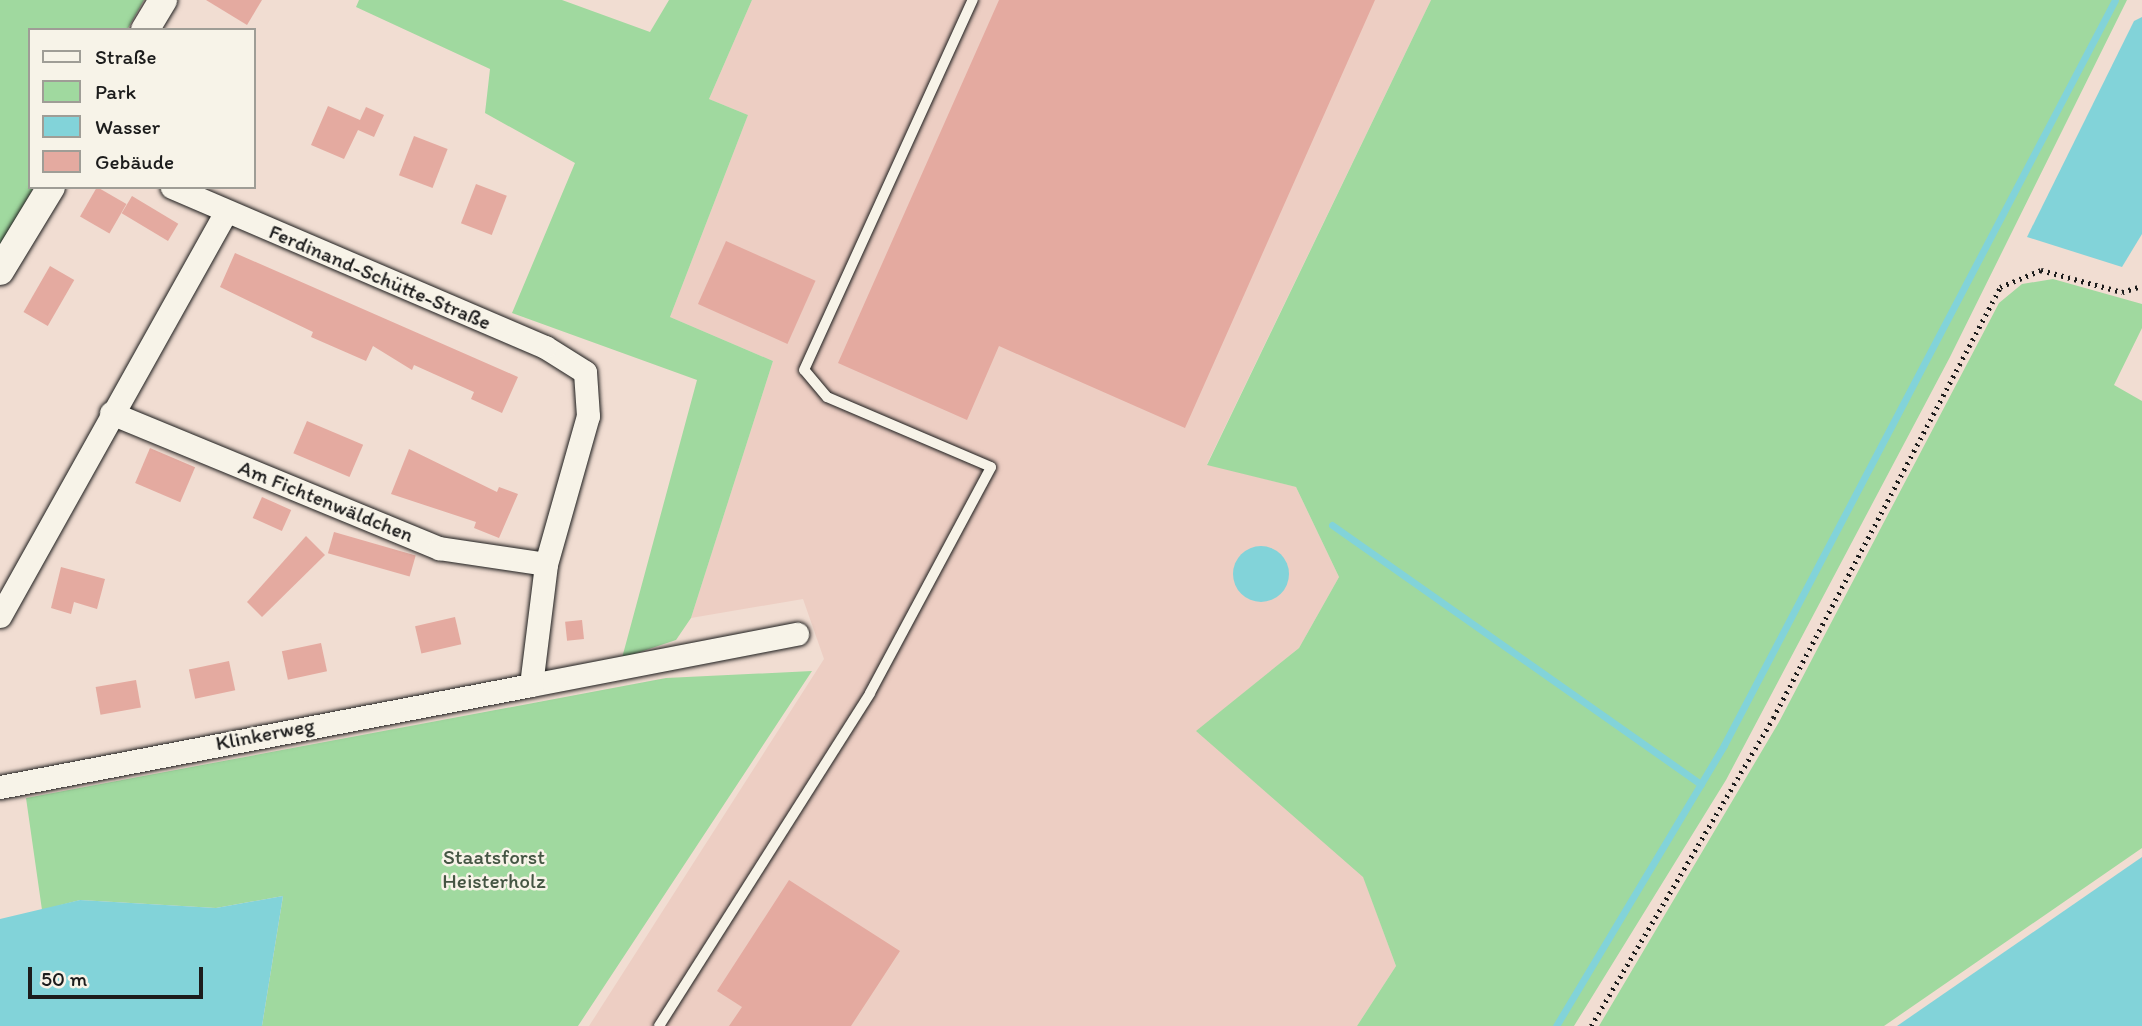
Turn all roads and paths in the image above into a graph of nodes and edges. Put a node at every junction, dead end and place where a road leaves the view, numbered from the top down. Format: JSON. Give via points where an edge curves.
{"nodes":[{"id":1,"x":163,"y":0,"type":"edge"},
{"id":2,"x":973,"y":0,"type":"edge"},
{"id":3,"x":146,"y":28,"type":"edge"},
{"id":4,"x":50,"y":189,"type":"edge"},
{"id":5,"x":176,"y":189,"type":"edge"},
{"id":6,"x":226,"y":212,"type":"junction"},
{"id":7,"x":0,"y":271,"type":"edge"},
{"id":8,"x":2142,"y":286,"type":"edge"},
{"id":9,"x":111,"y":413,"type":"junction"},
{"id":10,"x":547,"y":564,"type":"junction"},
{"id":11,"x":0,"y":616,"type":"edge"},
{"id":12,"x":797,"y":634,"type":"dead end"},
{"id":13,"x":531,"y":685,"type":"junction"},
{"id":14,"x":0,"y":788,"type":"edge"},
{"id":15,"x":659,"y":1026,"type":"edge"},
{"id":16,"x":1591,"y":1026,"type":"edge"}],
"edges":[{"from":1,"to":3,"type":"street"},
{"from":2,"to":15,"type":"lane","via":[[804,370],[827,397],[992,467],[870,693]]},
{"from":4,"to":7,"type":"street"},
{"from":5,"to":6,"type":"street","name":"Ferdinand-Schütte-Straße"},
{"from":6,"to":9,"type":"street"},
{"from":6,"to":10,"type":"street","name":"Ferdinand-Schütte-Straße","via":[[545,347],[585,372],[588,416]]},
{"from":8,"to":16,"type":"path","via":[[2122,292],[2041,270],[2000,287],[1773,718]]},
{"from":9,"to":10,"type":"street","name":"Am Fichtenwäldchen","via":[[439,548]]},
{"from":9,"to":11,"type":"street"},
{"from":10,"to":13,"type":"street"},
{"from":12,"to":13,"type":"street","name":"Klinkerweg"},
{"from":13,"to":14,"type":"street","name":"Klinkerweg"}]}
